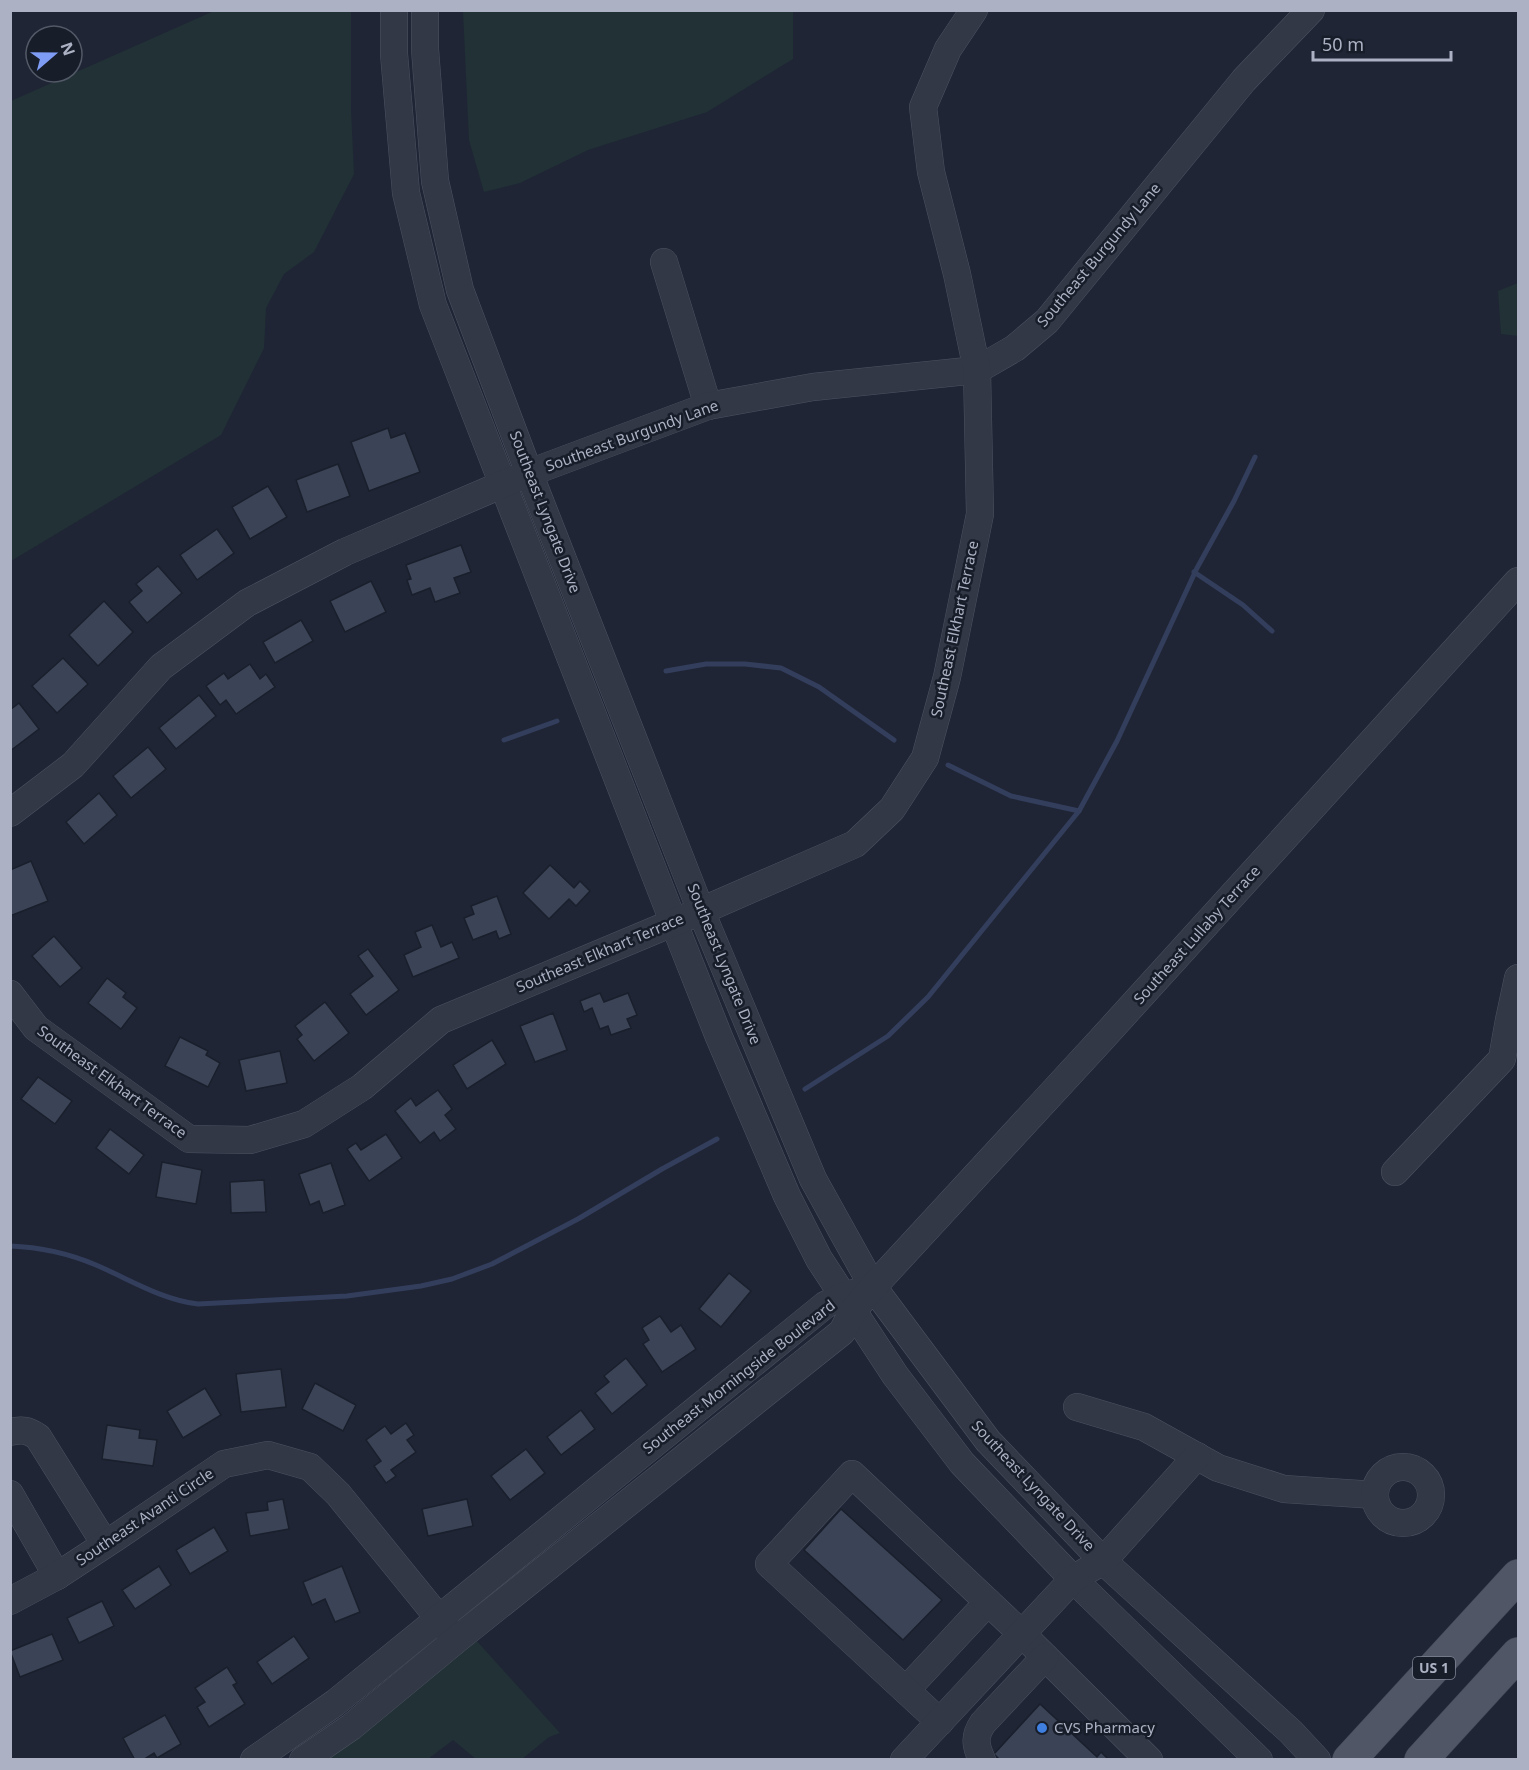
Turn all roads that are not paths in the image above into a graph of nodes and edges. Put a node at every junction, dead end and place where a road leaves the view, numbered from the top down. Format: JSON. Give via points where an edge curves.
{"nodes":[{"id":1,"x":394,"y":10,"type":"edge"},
{"id":2,"x":425,"y":10,"type":"edge"},
{"id":3,"x":974,"y":10,"type":"edge"},
{"id":4,"x":1311,"y":10,"type":"edge"},
{"id":5,"x":664,"y":262,"type":"dead end"},
{"id":6,"x":977,"y":370,"type":"junction"},
{"id":7,"x":708,"y":406,"type":"junction"},
{"id":8,"x":530,"y":473,"type":"junction"},
{"id":9,"x":502,"y":485,"type":"junction"},
{"id":10,"x":1518,"y":581,"type":"edge"},
{"id":11,"x":10,"y":813,"type":"edge"},
{"id":12,"x":701,"y":911,"type":"junction"},
{"id":13,"x":673,"y":921,"type":"junction"},
{"id":14,"x":1518,"y":978,"type":"edge"},
{"id":15,"x":10,"y":994,"type":"edge"},
{"id":16,"x":1510,"y":1060,"type":"edge"},
{"id":17,"x":1395,"y":1172,"type":"dead end"},
{"id":18,"x":873,"y":1287,"type":"junction"},
{"id":19,"x":848,"y":1304,"type":"junction"},
{"id":20,"x":1077,"y":1407,"type":"dead end"},
{"id":21,"x":10,"y":1432,"type":"edge"},
{"id":22,"x":641,"y":1454,"type":"junction"},
{"id":23,"x":1197,"y":1456,"type":"junction"},
{"id":24,"x":659,"y":1478,"type":"junction"},
{"id":25,"x":10,"y":1494,"type":"edge"},
{"id":26,"x":1375,"y":1495,"type":"dead end"},
{"id":27,"x":105,"y":1545,"type":"junction"},
{"id":28,"x":1103,"y":1561,"type":"junction"},
{"id":29,"x":57,"y":1576,"type":"junction"},
{"id":30,"x":1518,"y":1576,"type":"edge"},
{"id":31,"x":1073,"y":1579,"type":"junction"},
{"id":32,"x":10,"y":1601,"type":"edge"},
{"id":33,"x":988,"y":1602,"type":"junction"},
{"id":34,"x":440,"y":1617,"type":"junction"},
{"id":35,"x":1022,"y":1634,"type":"junction"},
{"id":36,"x":456,"y":1640,"type":"junction"},
{"id":37,"x":1518,"y":1654,"type":"edge"},
{"id":38,"x":1045,"y":1657,"type":"junction"},
{"id":39,"x":906,"y":1690,"type":"junction"},
{"id":40,"x":940,"y":1722,"type":"junction"},
{"id":41,"x":254,"y":1760,"type":"edge"},
{"id":42,"x":303,"y":1760,"type":"edge"},
{"id":43,"x":904,"y":1760,"type":"edge"},
{"id":44,"x":982,"y":1760,"type":"edge"},
{"id":45,"x":1149,"y":1760,"type":"edge"},
{"id":46,"x":1259,"y":1760,"type":"edge"},
{"id":47,"x":1317,"y":1760,"type":"edge"},
{"id":48,"x":1349,"y":1760,"type":"edge"},
{"id":49,"x":1421,"y":1760,"type":"edge"}],
"edges":[{"from":1,"to":9,"type":"street","name":"Southeast Lyngate Drive","via":[[406,193],[433,305]]},
{"from":2,"to":8,"type":"street","name":"Southeast Lyngate Drive","via":[[435,181],[460,290]]},
{"from":3,"to":6,"type":"street","name":"Southeast Elkhart Terrace","via":[[948,49],[923,107],[931,172]]},
{"from":4,"to":6,"type":"street","name":"Southeast Burgundy Lane","via":[[1244,80],[1047,321],[1015,348]]},
{"from":5,"to":7,"type":"street"},
{"from":6,"to":7,"type":"street","name":"Southeast Burgundy Lane","via":[[813,387]]},
{"from":6,"to":12,"type":"street","name":"Southeast Elkhart Terrace","via":[[980,514],[947,677],[925,758],[892,809],[855,844]]},
{"from":7,"to":8,"type":"street","name":"Southeast Burgundy Lane"},
{"from":8,"to":9,"type":"street","name":"Southeast Burgundy Lane"},
{"from":8,"to":12,"type":"street","name":"Southeast Lyngate Drive"},
{"from":9,"to":11,"type":"street","name":"Southeast Burgundy Lane","via":[[345,552],[247,603],[161,667],[73,765]]},
{"from":9,"to":13,"type":"street","name":"Southeast Lyngate Drive"},
{"from":10,"to":18,"type":"street","name":"Southeast Lullaby Terrace"},
{"from":12,"to":13,"type":"street","name":"Southeast Elkhart Terrace"},
{"from":12,"to":18,"type":"street","name":"Southeast Lyngate Drive","via":[[813,1179]]},
{"from":13,"to":15,"type":"street","name":"Southeast Elkhart Terrace","via":[[441,1020],[362,1087],[314,1118],[250,1140],[189,1139],[36,1028]]},
{"from":13,"to":19,"type":"street","name":"Southeast Lyngate Drive","via":[[787,1196],[819,1259]]},
{"from":14,"to":16,"type":"street","via":[[1509,1020]]},
{"from":16,"to":17,"type":"street"},
{"from":18,"to":19,"type":"street","name":"Southeast Morningside Boulevard"},
{"from":18,"to":28,"type":"street","name":"Southeast Lyngate Drive","via":[[988,1441]]},
{"from":19,"to":22,"type":"street","name":"Southeast Morningside Boulevard","via":[[825,1305]]},
{"from":19,"to":24,"type":"street","name":"Southeast Morningside Boulevard","via":[[842,1332]]},
{"from":19,"to":31,"type":"street","name":"Southeast Lyngate Drive","via":[[895,1375],[962,1463]]},
{"from":20,"to":23,"type":"street","via":[[1144,1427]]},
{"from":21,"to":27,"type":"street","via":[[29,1430],[38,1437]]},
{"from":22,"to":24,"type":"street"},
{"from":22,"to":34,"type":"street","name":"Southeast Morningside Boulevard"},
{"from":23,"to":26,"type":"street","via":[[1218,1468],[1284,1489]]},
{"from":23,"to":28,"type":"street"},
{"from":24,"to":36,"type":"street","name":"Southeast Morningside Boulevard"},
{"from":25,"to":29,"type":"street"},
{"from":27,"to":29,"type":"street","name":"Southeast Avanti Circle"},
{"from":27,"to":34,"type":"street","name":"Southeast Avanti Circle","via":[[224,1464],[268,1455],[310,1467],[338,1494]]},
{"from":28,"to":31,"type":"street"},
{"from":28,"to":47,"type":"street","name":"Southeast Lyngate Drive"},
{"from":29,"to":32,"type":"street","name":"Southeast Avanti Circle"},
{"from":30,"to":48,"type":"main road","number":"US 1"},
{"from":31,"to":35,"type":"street"},
{"from":31,"to":46,"type":"street","name":"Southeast Lyngate Drive"},
{"from":33,"to":35,"type":"street"},
{"from":33,"to":39,"type":"street"},
{"from":33,"to":39,"type":"street","via":[[852,1474],[769,1564]]},
{"from":34,"to":36,"type":"street","name":"Southeast Avanti Circle"},
{"from":34,"to":41,"type":"street","name":"Southeast Morningside Boulevard","via":[[335,1703]]},
{"from":35,"to":38,"type":"street"},
{"from":35,"to":40,"type":"street"},
{"from":36,"to":42,"type":"street","name":"Southeast Morningside Boulevard","via":[[351,1727]]},
{"from":37,"to":49,"type":"main road"},
{"from":38,"to":44,"type":"street","via":[[977,1732],[975,1740]]},
{"from":38,"to":45,"type":"street"},
{"from":39,"to":40,"type":"street"},
{"from":40,"to":43,"type":"street"}]}
